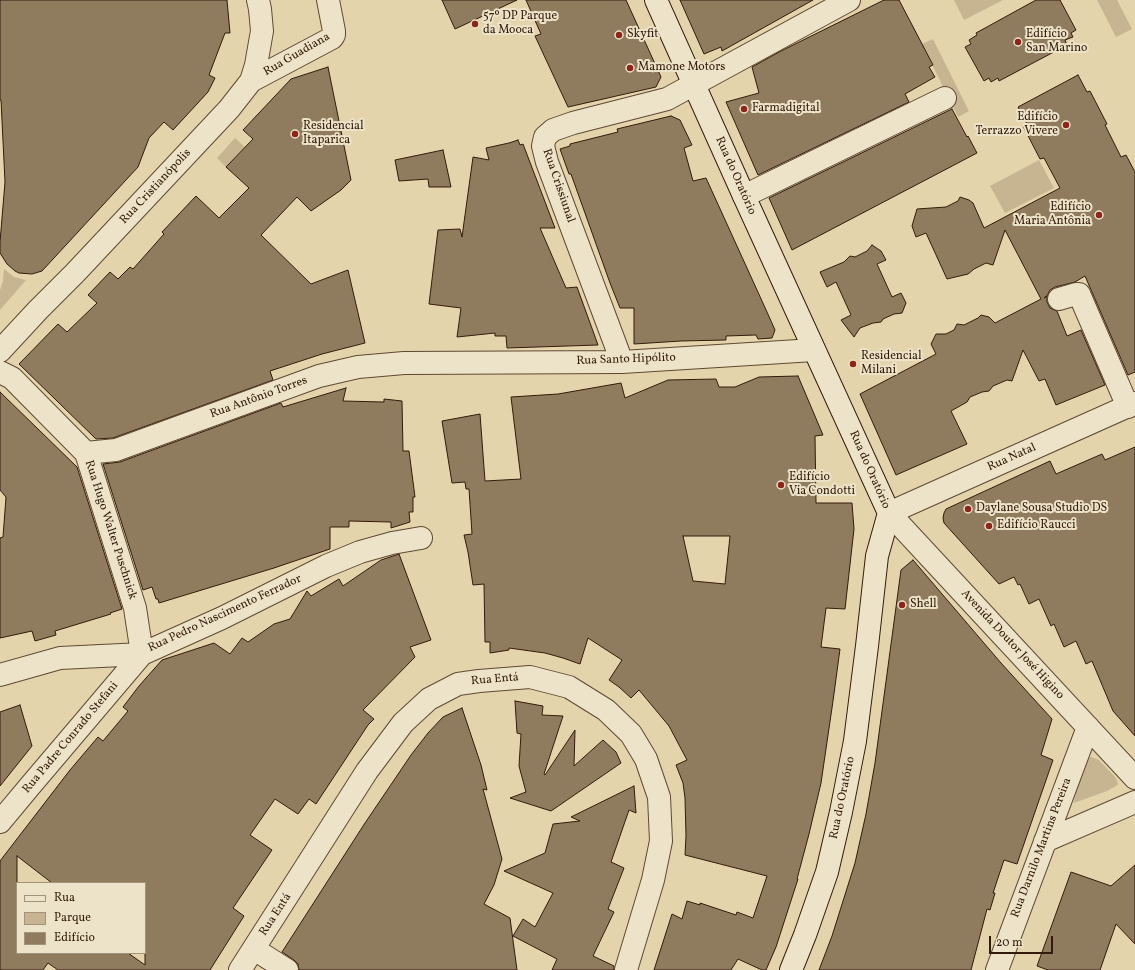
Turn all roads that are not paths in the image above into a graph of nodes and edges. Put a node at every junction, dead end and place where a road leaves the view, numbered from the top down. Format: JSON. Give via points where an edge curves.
{"nodes":[{"id":1,"x":258,"y":0,"type":"edge"},
{"id":2,"x":328,"y":0,"type":"edge"},
{"id":3,"x":656,"y":0,"type":"edge"},
{"id":4,"x":849,"y":0,"type":"edge"},
{"id":5,"x":251,"y":81,"type":"junction"},
{"id":6,"x":694,"y":84,"type":"junction"},
{"id":7,"x":945,"y":98,"type":"dead end"},
{"id":8,"x":744,"y":196,"type":"junction"},
{"id":9,"x":1059,"y":299,"type":"dead end"},
{"id":10,"x":814,"y":350,"type":"junction"},
{"id":11,"x":0,"y":351,"type":"edge"},
{"id":12,"x":622,"y":362,"type":"junction"},
{"id":13,"x":437,"y":363,"type":"joint"},
{"id":14,"x":0,"y":372,"type":"edge"},
{"id":15,"x":1132,"y":405,"type":"edge"},
{"id":16,"x":86,"y":453,"type":"junction"},
{"id":17,"x":889,"y":513,"type":"junction"},
{"id":18,"x":421,"y":538,"type":"dead end"},
{"id":19,"x":142,"y":654,"type":"junction"},
{"id":20,"x":0,"y":675,"type":"edge"},
{"id":21,"x":1088,"y":727,"type":"junction"},
{"id":22,"x":1135,"y":778,"type":"edge"},
{"id":23,"x":1135,"y":802,"type":"edge"},
{"id":24,"x":0,"y":822,"type":"edge"},
{"id":25,"x":1045,"y":841,"type":"junction"},
{"id":26,"x":254,"y":949,"type":"junction"},
{"id":27,"x":240,"y":970,"type":"edge"},
{"id":28,"x":287,"y":970,"type":"edge"},
{"id":29,"x":626,"y":970,"type":"edge"},
{"id":30,"x":791,"y":970,"type":"edge"},
{"id":31,"x":997,"y":970,"type":"edge"}],
"edges":[{"from":1,"to":5,"type":"street","name":"Rua Cristianópolis","via":[[262,31]]},
{"from":2,"to":5,"type":"street","name":"Rua Guadiana","via":[[334,31],[332,38]]},
{"from":3,"to":6,"type":"street","name":"Rua do Oratório"},
{"from":4,"to":6,"type":"street"},
{"from":5,"to":11,"type":"street","name":"Rua Cristianópolis","via":[[229,109]]},
{"from":6,"to":8,"type":"street","name":"Rua do Oratório"},
{"from":6,"to":12,"type":"street","name":"Rua Crissiunal","via":[[667,99],[573,122],[553,130],[545,137],[543,146],[547,162]]},
{"from":7,"to":8,"type":"street"},
{"from":8,"to":10,"type":"street","name":"Rua do Oratório"},
{"from":9,"to":15,"type":"street","via":[[1076,294],[1080,296]]},
{"from":10,"to":12,"type":"street","name":"Rua Santo Hipólito"},
{"from":10,"to":17,"type":"street","name":"Rua do Oratório"},
{"from":12,"to":13,"type":"street","name":"Rua Santo Hipólito"},
{"from":13,"to":16,"type":"street","name":"Rua Antônio Torres","via":[[358,367],[320,376],[116,450]]},
{"from":14,"to":16,"type":"street","name":"Rua Hugo Walter Puschnick","via":[[12,378]]},
{"from":15,"to":17,"type":"street","name":"Rua Natal"},
{"from":16,"to":19,"type":"street","name":"Rua Hugo Walter Puschnick","via":[[135,608]]},
{"from":17,"to":21,"type":"street","name":"Avenida Doutor José Higino"},
{"from":17,"to":30,"type":"street","name":"Rua do Oratório","via":[[877,556],[855,741],[841,812],[826,872]]},
{"from":18,"to":19,"type":"street","name":"Rua Pedro Nascimento Ferrador","via":[[392,543],[340,560]]},
{"from":19,"to":20,"type":"street","name":"Rua Pedro Nascimento Ferrador","via":[[60,658]]},
{"from":19,"to":24,"type":"street","name":"Rua Padre Conrado Stefani"},
{"from":21,"to":22,"type":"street","name":"Avenida Doutor José Higino"},
{"from":21,"to":25,"type":"street","name":"Rua Darnilo Martins Pereira"},
{"from":23,"to":25,"type":"street"},
{"from":25,"to":31,"type":"street","name":"Rua Darnilo Martins Pereira"},
{"from":26,"to":27,"type":"street","name":"Rua Entá"},
{"from":26,"to":28,"type":"street"},
{"from":26,"to":29,"type":"street","name":"Rua Entá","via":[[368,771],[403,723],[429,699],[458,684],[530,677],[570,687],[606,710],[631,734],[646,759],[659,797],[661,841],[653,880]]}]}
